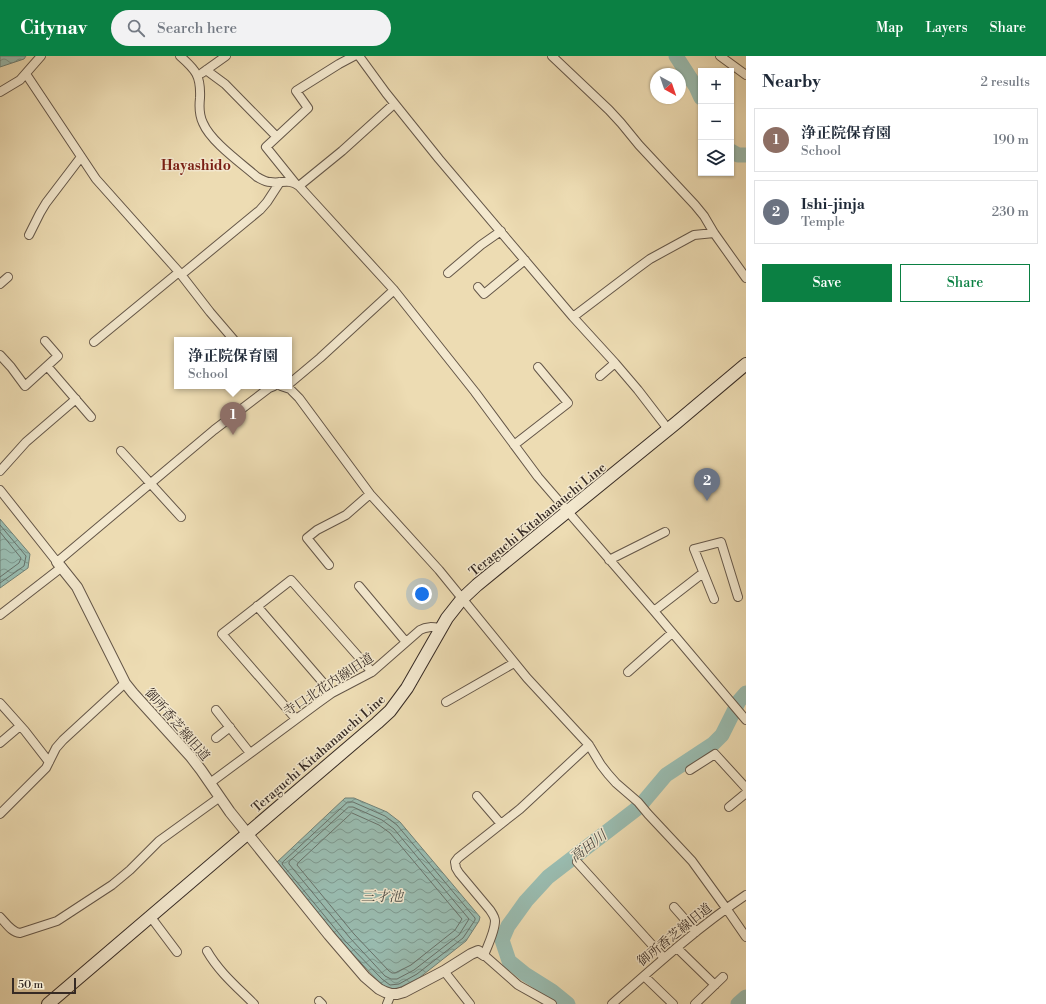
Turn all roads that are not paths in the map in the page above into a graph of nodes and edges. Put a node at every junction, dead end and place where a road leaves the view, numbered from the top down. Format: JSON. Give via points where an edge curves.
{"nodes":[{"id":1,"x":41,"y":56,"type":"edge"},
{"id":2,"x":180,"y":56,"type":"edge"},
{"id":3,"x":226,"y":56,"type":"edge"},
{"id":4,"x":354,"y":56,"type":"edge"},
{"id":5,"x":359,"y":56,"type":"edge"},
{"id":6,"x":552,"y":56,"type":"edge"},
{"id":7,"x":720,"y":56,"type":"edge"},
{"id":8,"x":206,"y":70,"type":"junction"},
{"id":9,"x":26,"y":74,"type":"junction"},
{"id":10,"x":198,"y":75,"type":"junction"},
{"id":11,"x":746,"y":75,"type":"edge"},
{"id":12,"x":0,"y":92,"type":"edge"},
{"id":13,"x":394,"y":104,"type":"junction"},
{"id":14,"x":276,"y":136,"type":"junction"},
{"id":15,"x":81,"y":157,"type":"junction"},
{"id":16,"x":280,"y":182,"type":"junction"},
{"id":17,"x":297,"y":184,"type":"junction"},
{"id":18,"x":501,"y":231,"type":"junction"},
{"id":19,"x":714,"y":233,"type":"junction"},
{"id":20,"x":29,"y":235,"type":"dead end"},
{"id":21,"x":525,"y":260,"type":"junction"},
{"id":22,"x":180,"y":273,"type":"junction"},
{"id":23,"x":448,"y":273,"type":"dead end"},
{"id":24,"x":8,"y":277,"type":"dead end"},
{"id":25,"x":746,"y":278,"type":"edge"},
{"id":26,"x":0,"y":284,"type":"edge"},
{"id":27,"x":478,"y":287,"type":"dead end"},
{"id":28,"x":394,"y":290,"type":"junction"},
{"id":29,"x":573,"y":317,"type":"junction"},
{"id":30,"x":231,"y":337,"type":"edge"},
{"id":31,"x":45,"y":341,"type":"dead end"},
{"id":32,"x":94,"y":342,"type":"dead end"},
{"id":33,"x":0,"y":357,"type":"edge"},
{"id":34,"x":616,"y":362,"type":"junction"},
{"id":35,"x":746,"y":364,"type":"edge"},
{"id":36,"x":47,"y":366,"type":"junction"},
{"id":37,"x":538,"y":367,"type":"dead end"},
{"id":38,"x":600,"y":376,"type":"dead end"},
{"id":39,"x":292,"y":380,"type":"edge"},
{"id":40,"x":268,"y":389,"type":"edge"},
{"id":41,"x":290,"y":389,"type":"edge"},
{"id":42,"x":76,"y":399,"type":"junction"},
{"id":43,"x":91,"y":416,"type":"dead end"},
{"id":44,"x":668,"y":429,"type":"junction"},
{"id":45,"x":514,"y":445,"type":"junction"},
{"id":46,"x":121,"y":451,"type":"dead end"},
{"id":47,"x":0,"y":471,"type":"edge"},
{"id":48,"x":150,"y":483,"type":"junction"},
{"id":49,"x":0,"y":490,"type":"edge"},
{"id":50,"x":370,"y":494,"type":"junction"},
{"id":51,"x":567,"y":512,"type":"junction"},
{"id":52,"x":180,"y":517,"type":"dead end"},
{"id":53,"x":665,"y":532,"type":"dead end"},
{"id":54,"x":609,"y":560,"type":"junction"},
{"id":55,"x":59,"y":564,"type":"junction"},
{"id":56,"x":329,"y":565,"type":"dead end"},
{"id":57,"x":703,"y":573,"type":"junction"},
{"id":58,"x":359,"y":586,"type":"dead end"},
{"id":59,"x":738,"y":597,"type":"dead end"},
{"id":60,"x":462,"y":599,"type":"junction"},
{"id":61,"x":714,"y":599,"type":"dead end"},
{"id":62,"x":257,"y":606,"type":"junction"},
{"id":63,"x":654,"y":611,"type":"junction"},
{"id":64,"x":0,"y":615,"type":"edge"},
{"id":65,"x":441,"y":628,"type":"junction"},
{"id":66,"x":672,"y":633,"type":"junction"},
{"id":67,"x":406,"y":642,"type":"junction"},
{"id":68,"x":514,"y":663,"type":"junction"},
{"id":69,"x":372,"y":672,"type":"junction"},
{"id":70,"x":628,"y":672,"type":"dead end"},
{"id":71,"x":125,"y":683,"type":"junction"},
{"id":72,"x":332,"y":693,"type":"junction"},
{"id":73,"x":446,"y":702,"type":"dead end"},
{"id":74,"x":0,"y":703,"type":"edge"},
{"id":75,"x":216,"y":710,"type":"dead end"},
{"id":76,"x":296,"y":718,"type":"junction"},
{"id":77,"x":746,"y":720,"type":"edge"},
{"id":78,"x":20,"y":726,"type":"junction"},
{"id":79,"x":230,"y":727,"type":"junction"},
{"id":80,"x":216,"y":738,"type":"dead end"},
{"id":81,"x":0,"y":743,"type":"edge"},
{"id":82,"x":589,"y":745,"type":"junction"},
{"id":83,"x":250,"y":753,"type":"junction"},
{"id":84,"x":49,"y":762,"type":"junction"},
{"id":85,"x":690,"y":770,"type":"dead end"},
{"id":86,"x":210,"y":783,"type":"junction"},
{"id":87,"x":746,"y":788,"type":"edge"},
{"id":88,"x":746,"y":793,"type":"edge"},
{"id":89,"x":477,"y":796,"type":"dead end"},
{"id":90,"x":220,"y":797,"type":"junction"},
{"id":91,"x":729,"y":807,"type":"dead end"},
{"id":92,"x":0,"y":814,"type":"edge"},
{"id":93,"x":501,"y":824,"type":"junction"},
{"id":94,"x":247,"y":833,"type":"junction"},
{"id":95,"x":577,"y":862,"type":"dead end"},
{"id":96,"x":746,"y":895,"type":"edge"},
{"id":97,"x":674,"y":907,"type":"dead end"},
{"id":98,"x":726,"y":908,"type":"junction"},
{"id":99,"x":150,"y":916,"type":"junction"},
{"id":100,"x":0,"y":917,"type":"edge"},
{"id":101,"x":7,"y":924,"type":"junction"},
{"id":102,"x":0,"y":930,"type":"edge"},
{"id":103,"x":696,"y":932,"type":"junction"},
{"id":104,"x":746,"y":938,"type":"edge"},
{"id":105,"x":677,"y":948,"type":"junction"},
{"id":106,"x":207,"y":951,"type":"dead end"},
{"id":107,"x":177,"y":952,"type":"dead end"},
{"id":108,"x":484,"y":955,"type":"junction"},
{"id":109,"x":664,"y":958,"type":"junction"},
{"id":110,"x":444,"y":971,"type":"junction"},
{"id":111,"x":644,"y":976,"type":"junction"},
{"id":112,"x":722,"y":978,"type":"dead end"},
{"id":113,"x":715,"y":985,"type":"junction"},
{"id":114,"x":391,"y":994,"type":"junction"},
{"id":115,"x":48,"y":1004,"type":"edge"},
{"id":116,"x":254,"y":1004,"type":"edge"},
{"id":117,"x":387,"y":1004,"type":"edge"},
{"id":118,"x":470,"y":1004,"type":"edge"},
{"id":119,"x":552,"y":1004,"type":"edge"},
{"id":120,"x":612,"y":1004,"type":"edge"},
{"id":121,"x":673,"y":1004,"type":"edge"},
{"id":122,"x":695,"y":1004,"type":"edge"}],
"edges":[{"from":1,"to":9,"type":"street"},
{"from":2,"to":10,"type":"street"},
{"from":3,"to":8,"type":"street"},
{"from":4,"to":14,"type":"street","via":[[296,91],[308,108]]},
{"from":5,"to":13,"type":"street"},
{"from":6,"to":19,"type":"street","via":[[621,123],[696,205]]},
{"from":7,"to":11,"type":"street"},
{"from":8,"to":10,"type":"street"},
{"from":8,"to":14,"type":"street","via":[[225,84]]},
{"from":9,"to":12,"type":"street"},
{"from":9,"to":15,"type":"street"},
{"from":10,"to":16,"type":"street","via":[[200,115],[209,134],[257,177],[269,182]]},
{"from":13,"to":17,"type":"street","via":[[342,151]]},
{"from":13,"to":18,"type":"street"},
{"from":14,"to":17,"type":"street","via":[[266,147]]},
{"from":15,"to":20,"type":"street","via":[[46,203]]},
{"from":15,"to":22,"type":"street","via":[[104,189]]},
{"from":16,"to":17,"type":"street","via":[[289,181]]},
{"from":16,"to":22,"type":"street","via":[[260,210]]},
{"from":17,"to":28,"type":"street"},
{"from":18,"to":21,"type":"street"},
{"from":18,"to":23,"type":"street"},
{"from":19,"to":25,"type":"street"},
{"from":19,"to":29,"type":"street","via":[[694,235],[650,259]]},
{"from":21,"to":27,"type":"street","via":[[484,294]]},
{"from":21,"to":29,"type":"street"},
{"from":22,"to":30,"type":"street"},
{"from":22,"to":32,"type":"street"},
{"from":24,"to":26,"type":"street"},
{"from":28,"to":39,"type":"street"},
{"from":28,"to":45,"type":"street"},
{"from":29,"to":34,"type":"street"},
{"from":31,"to":36,"type":"street","via":[[58,356]]},
{"from":33,"to":36,"type":"street","via":[[25,386]]},
{"from":34,"to":38,"type":"street"},
{"from":34,"to":44,"type":"street"},
{"from":35,"to":44,"type":"main road","name":"Teraguchi Kitahanauchi Line"},
{"from":36,"to":42,"type":"street"},
{"from":37,"to":45,"type":"street","via":[[568,403]]},
{"from":40,"to":48,"type":"street"},
{"from":41,"to":50,"type":"street"},
{"from":42,"to":43,"type":"street"},
{"from":42,"to":47,"type":"street","via":[[26,442]]},
{"from":44,"to":51,"type":"main road","name":"Teraguchi Kitahanauchi Line"},
{"from":45,"to":51,"type":"street"},
{"from":46,"to":48,"type":"street"},
{"from":48,"to":52,"type":"street"},
{"from":48,"to":55,"type":"street"},
{"from":49,"to":55,"type":"street"},
{"from":50,"to":56,"type":"street","via":[[346,515],[307,538]]},
{"from":50,"to":60,"type":"street"},
{"from":51,"to":54,"type":"street"},
{"from":51,"to":60,"type":"main road","name":"Teraguchi Kitahanauchi Line"},
{"from":53,"to":54,"type":"street"},
{"from":54,"to":63,"type":"street"},
{"from":55,"to":64,"type":"street"},
{"from":55,"to":71,"type":"street","name":"御所香芝線旧道","via":[[77,587]]},
{"from":57,"to":59,"type":"street","via":[[694,549],[721,542]]},
{"from":57,"to":61,"type":"street"},
{"from":57,"to":63,"type":"street"},
{"from":58,"to":67,"type":"street"},
{"from":60,"to":65,"type":"main road","name":"Teraguchi Kitahanauchi Line"},
{"from":60,"to":68,"type":"street"},
{"from":62,"to":69,"type":"street","via":[[291,580]]},
{"from":62,"to":72,"type":"street"},
{"from":62,"to":76,"type":"street","via":[[222,634]]},
{"from":63,"to":66,"type":"street"},
{"from":65,"to":67,"type":"street","name":"寺口北花内線旧道","via":[[425,627]]},
{"from":65,"to":94,"type":"main road","name":"Teraguchi Kitahanauchi Line","via":[[407,688],[390,710]]},
{"from":66,"to":70,"type":"street"},
{"from":66,"to":77,"type":"street"},
{"from":67,"to":69,"type":"street","name":"寺口北花内線旧道"},
{"from":68,"to":73,"type":"street"},
{"from":68,"to":82,"type":"street"},
{"from":69,"to":72,"type":"street","name":"寺口北花内線旧道"},
{"from":71,"to":84,"type":"street","via":[[63,740]]},
{"from":71,"to":86,"type":"street","name":"御所香芝線旧道","via":[[191,757]]},
{"from":72,"to":76,"type":"street","name":"寺口北花内線旧道"},
{"from":74,"to":78,"type":"street"},
{"from":75,"to":79,"type":"street"},
{"from":76,"to":83,"type":"street","name":"寺口北花内線旧道"},
{"from":78,"to":81,"type":"street"},
{"from":78,"to":84,"type":"street"},
{"from":79,"to":80,"type":"street"},
{"from":79,"to":83,"type":"street"},
{"from":82,"to":93,"type":"street"},
{"from":82,"to":98,"type":"street","via":[[608,774],[638,802],[692,861]]},
{"from":83,"to":86,"type":"street","name":"寺口北花内線旧道"},
{"from":84,"to":92,"type":"street"},
{"from":85,"to":87,"type":"street","via":[[715,754]]},
{"from":86,"to":90,"type":"street","name":"御所香芝線旧道"},
{"from":88,"to":91,"type":"street"},
{"from":89,"to":93,"type":"street"},
{"from":90,"to":94,"type":"street","name":"御所香芝線旧道"},
{"from":90,"to":101,"type":"street","via":[[159,842],[121,878],[64,917],[20,933],[15,932]]},
{"from":93,"to":108,"type":"street","via":[[455,862],[459,873],[494,915],[494,927]]},
{"from":94,"to":99,"type":"main road","name":"Teraguchi Kitahanauchi Line"},
{"from":94,"to":114,"type":"street","name":"御所香芝線旧道","via":[[365,977],[379,989]]},
{"from":95,"to":109,"type":"street"},
{"from":96,"to":98,"type":"street"},
{"from":97,"to":103,"type":"street"},
{"from":98,"to":103,"type":"street","name":"御所香芝線旧道"},
{"from":98,"to":104,"type":"street","name":"御所香芝線旧道"},
{"from":99,"to":107,"type":"street"},
{"from":99,"to":115,"type":"main road","name":"Teraguchi Kitahanauchi Line"},
{"from":100,"to":101,"type":"street"},
{"from":101,"to":102,"type":"street"},
{"from":103,"to":105,"type":"street","name":"御所香芝線旧道"},
{"from":105,"to":109,"type":"street","name":"御所香芝線旧道"},
{"from":105,"to":113,"type":"street"},
{"from":106,"to":116,"type":"street","via":[[221,971]]},
{"from":108,"to":110,"type":"street","via":[[478,951]]},
{"from":108,"to":119,"type":"street","via":[[518,985]]},
{"from":109,"to":111,"type":"street","name":"御所香芝線旧道"},
{"from":110,"to":114,"type":"street","via":[[404,992]]},
{"from":110,"to":118,"type":"street"},
{"from":111,"to":120,"type":"street","name":"御所香芝線旧道"},
{"from":111,"to":121,"type":"street"},
{"from":112,"to":113,"type":"street"},
{"from":113,"to":122,"type":"street"},
{"from":114,"to":117,"type":"street"}]}
